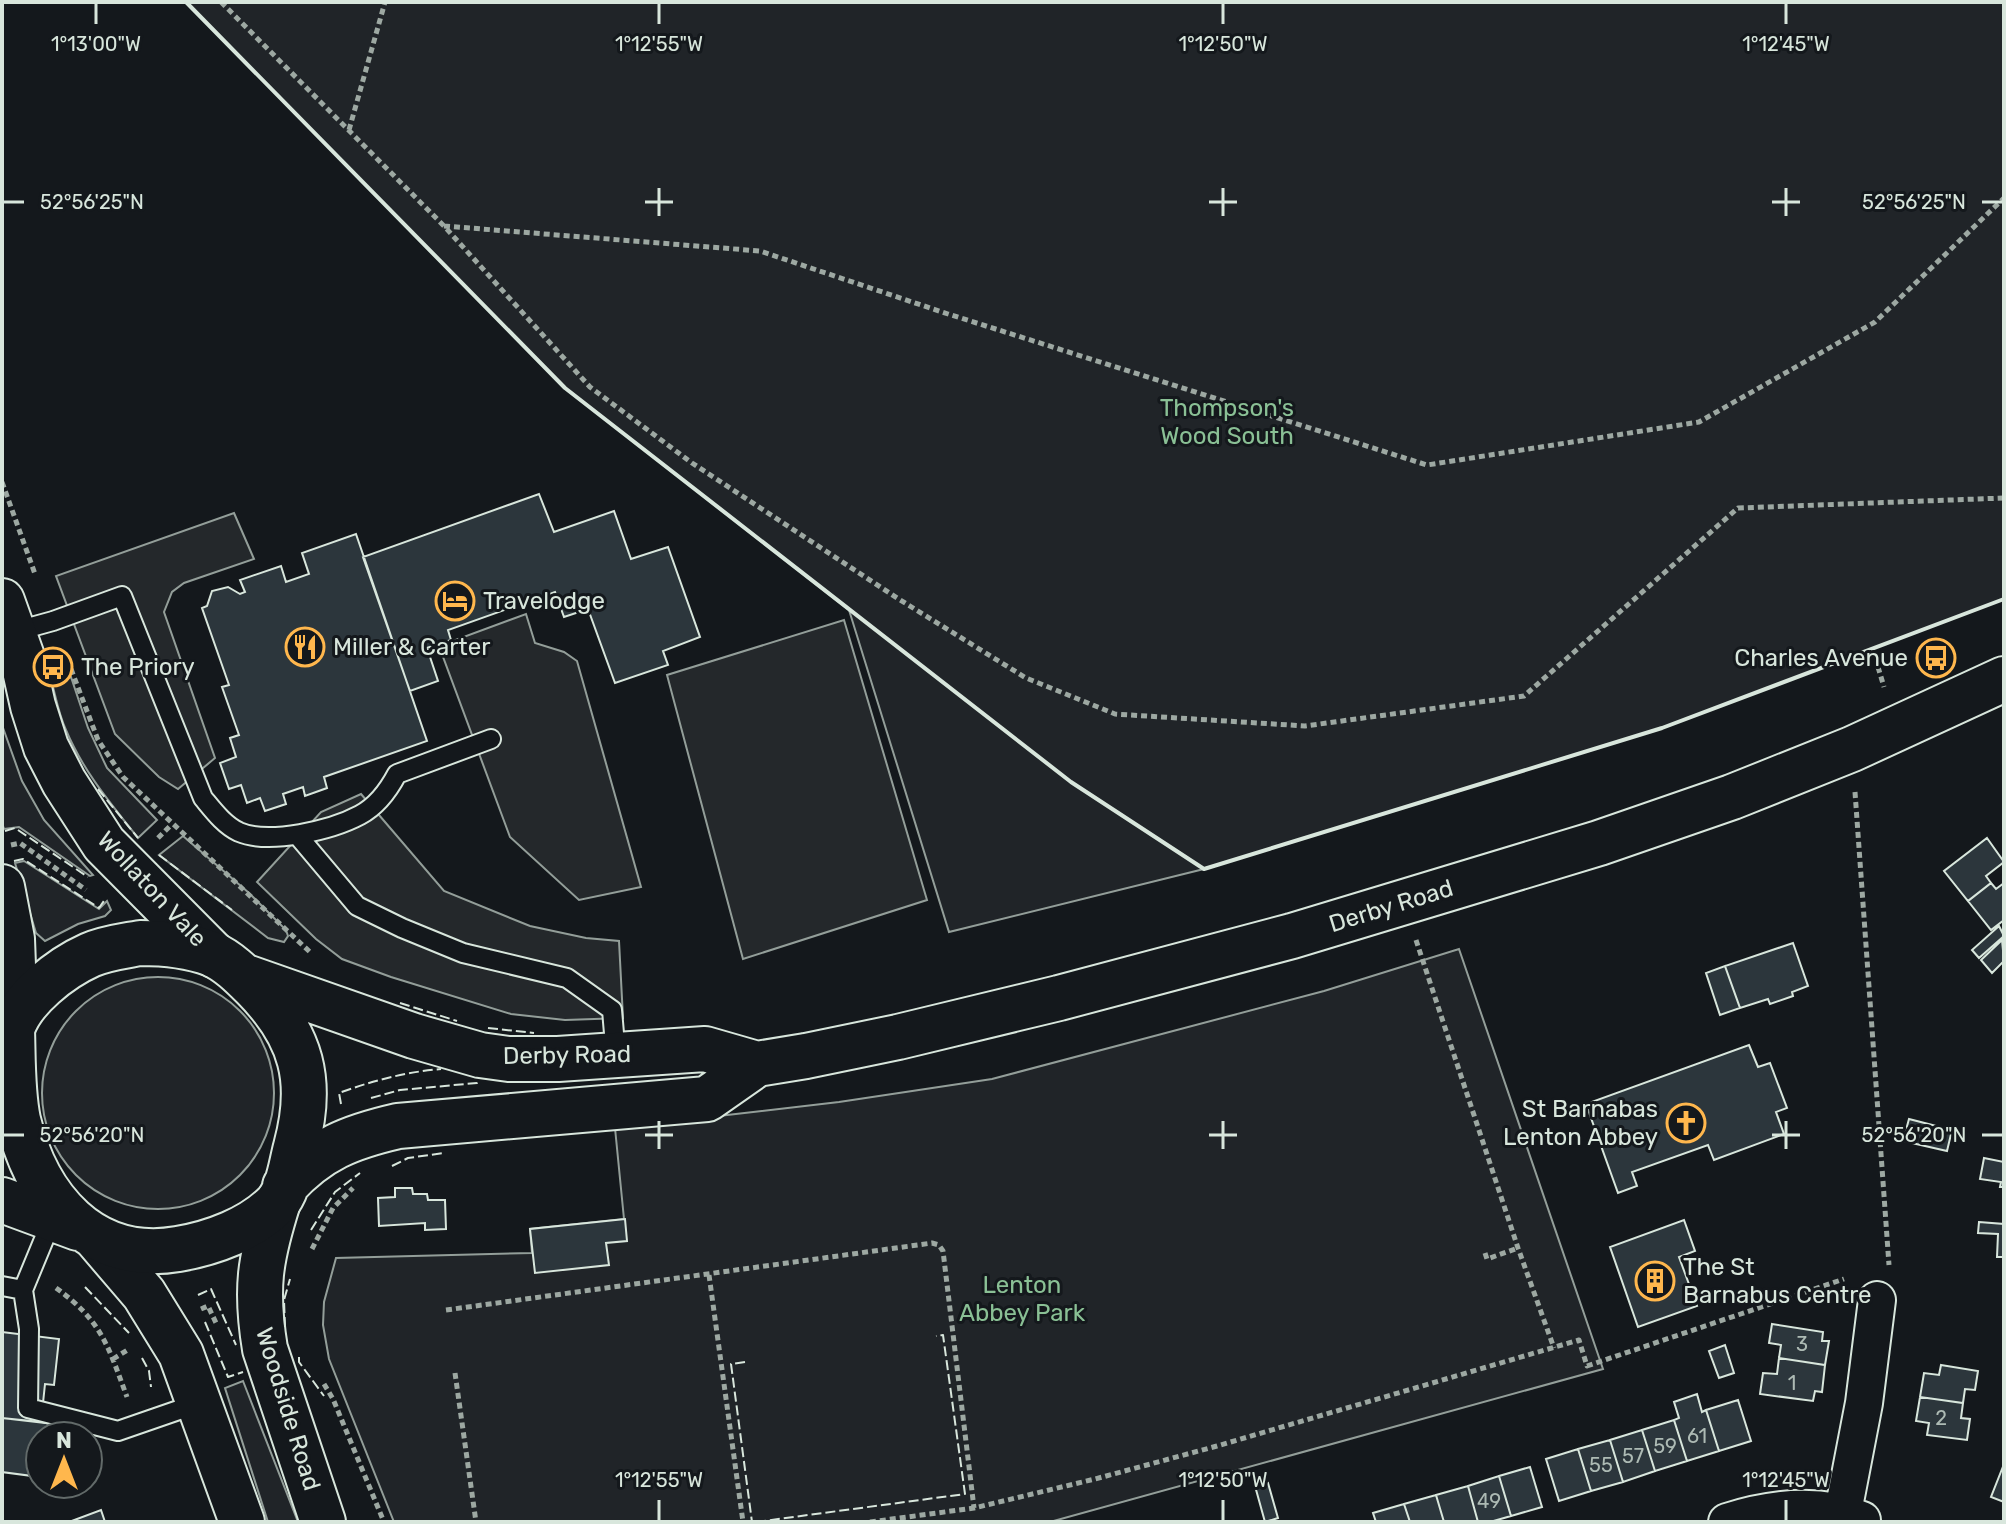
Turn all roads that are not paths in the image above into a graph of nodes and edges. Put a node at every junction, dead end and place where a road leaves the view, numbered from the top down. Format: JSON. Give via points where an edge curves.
{"nodes":[{"id":1,"x":6,"y":623,"type":"edge"},
{"id":2,"x":2001,"y":689,"type":"edge"},
{"id":3,"x":491,"y":739,"type":"dead end"},
{"id":4,"x":298,"y":836,"type":"junction"},
{"id":5,"x":5,"y":866,"type":"edge"},
{"id":6,"x":8,"y":958,"type":"edge"},
{"id":7,"x":229,"y":966,"type":"junction"},
{"id":8,"x":9,"y":1029,"type":"edge"},
{"id":9,"x":616,"y":1057,"type":"junction"},
{"id":10,"x":757,"y":1064,"type":"junction"},
{"id":11,"x":282,"y":1194,"type":"junction"},
{"id":12,"x":2,"y":1200,"type":"edge"},
{"id":13,"x":77,"y":1230,"type":"junction"},
{"id":14,"x":2,"y":1286,"type":"edge"},
{"id":15,"x":23,"y":1290,"type":"junction"},
{"id":16,"x":1879,"y":1294,"type":"road end"},
{"id":17,"x":200,"y":1403,"type":"junction"},
{"id":18,"x":1849,"y":1519,"type":"edge"},
{"id":19,"x":242,"y":1522,"type":"edge"},
{"id":20,"x":323,"y":1522,"type":"edge"},
{"id":21,"x":1727,"y":1522,"type":"edge"}],
"edges":[{"from":1,"to":4,"type":"lane","via":[[53,621],[122,596],[203,798],[240,832]]},
{"from":1,"to":7,"type":"main road","name":"Wollaton Vale","via":[[46,747],[104,844]]},
{"from":2,"to":10,"type":"main road","name":"Derby Road","via":[[1732,797],[1292,936],[898,1037]]},
{"from":3,"to":4,"type":"lane","via":[[397,774],[387,793],[360,815]]},
{"from":4,"to":9,"type":"lane","via":[[357,906],[463,953],[567,978],[612,1010]]},
{"from":5,"to":6,"type":"main road"},
{"from":6,"to":8,"type":"main road"},
{"from":7,"to":8,"type":"main road","name":"Derby Road","via":[[187,947],[163,943],[92,954],[46,985]]},
{"from":7,"to":9,"type":"main road","name":"Derby Road","via":[[414,1036],[480,1055]]},
{"from":7,"to":11,"type":"main road","name":"Wollaton Vale","via":[[277,1012],[301,1061],[302,1121]]},
{"from":8,"to":13,"type":"main road","via":[[24,1142],[46,1188]]},
{"from":9,"to":10,"type":"main road","name":"Derby Road","via":[[705,1049]]},
{"from":10,"to":11,"type":"main road","name":"Derby Road","via":[[707,1099],[398,1126],[365,1134],[310,1161]]},
{"from":11,"to":13,"type":"main road","name":"Derby Road","via":[[239,1230],[191,1247],[146,1251]]},
{"from":11,"to":20,"type":"main road","name":"Woodside Road","via":[[260,1269],[260,1322]]},
{"from":12,"to":13,"type":"main road"},
{"from":13,"to":15,"type":"lane"},
{"from":13,"to":17,"type":"main road","via":[[144,1294],[181,1354]]},
{"from":14,"to":15,"type":"lane"},
{"from":15,"to":17,"type":"lane","via":[[29,1329],[28,1408],[118,1431]]},
{"from":16,"to":18,"type":"street"},
{"from":17,"to":19,"type":"main road"},
{"from":18,"to":21,"type":"street","via":[[1793,1508]]}]}
